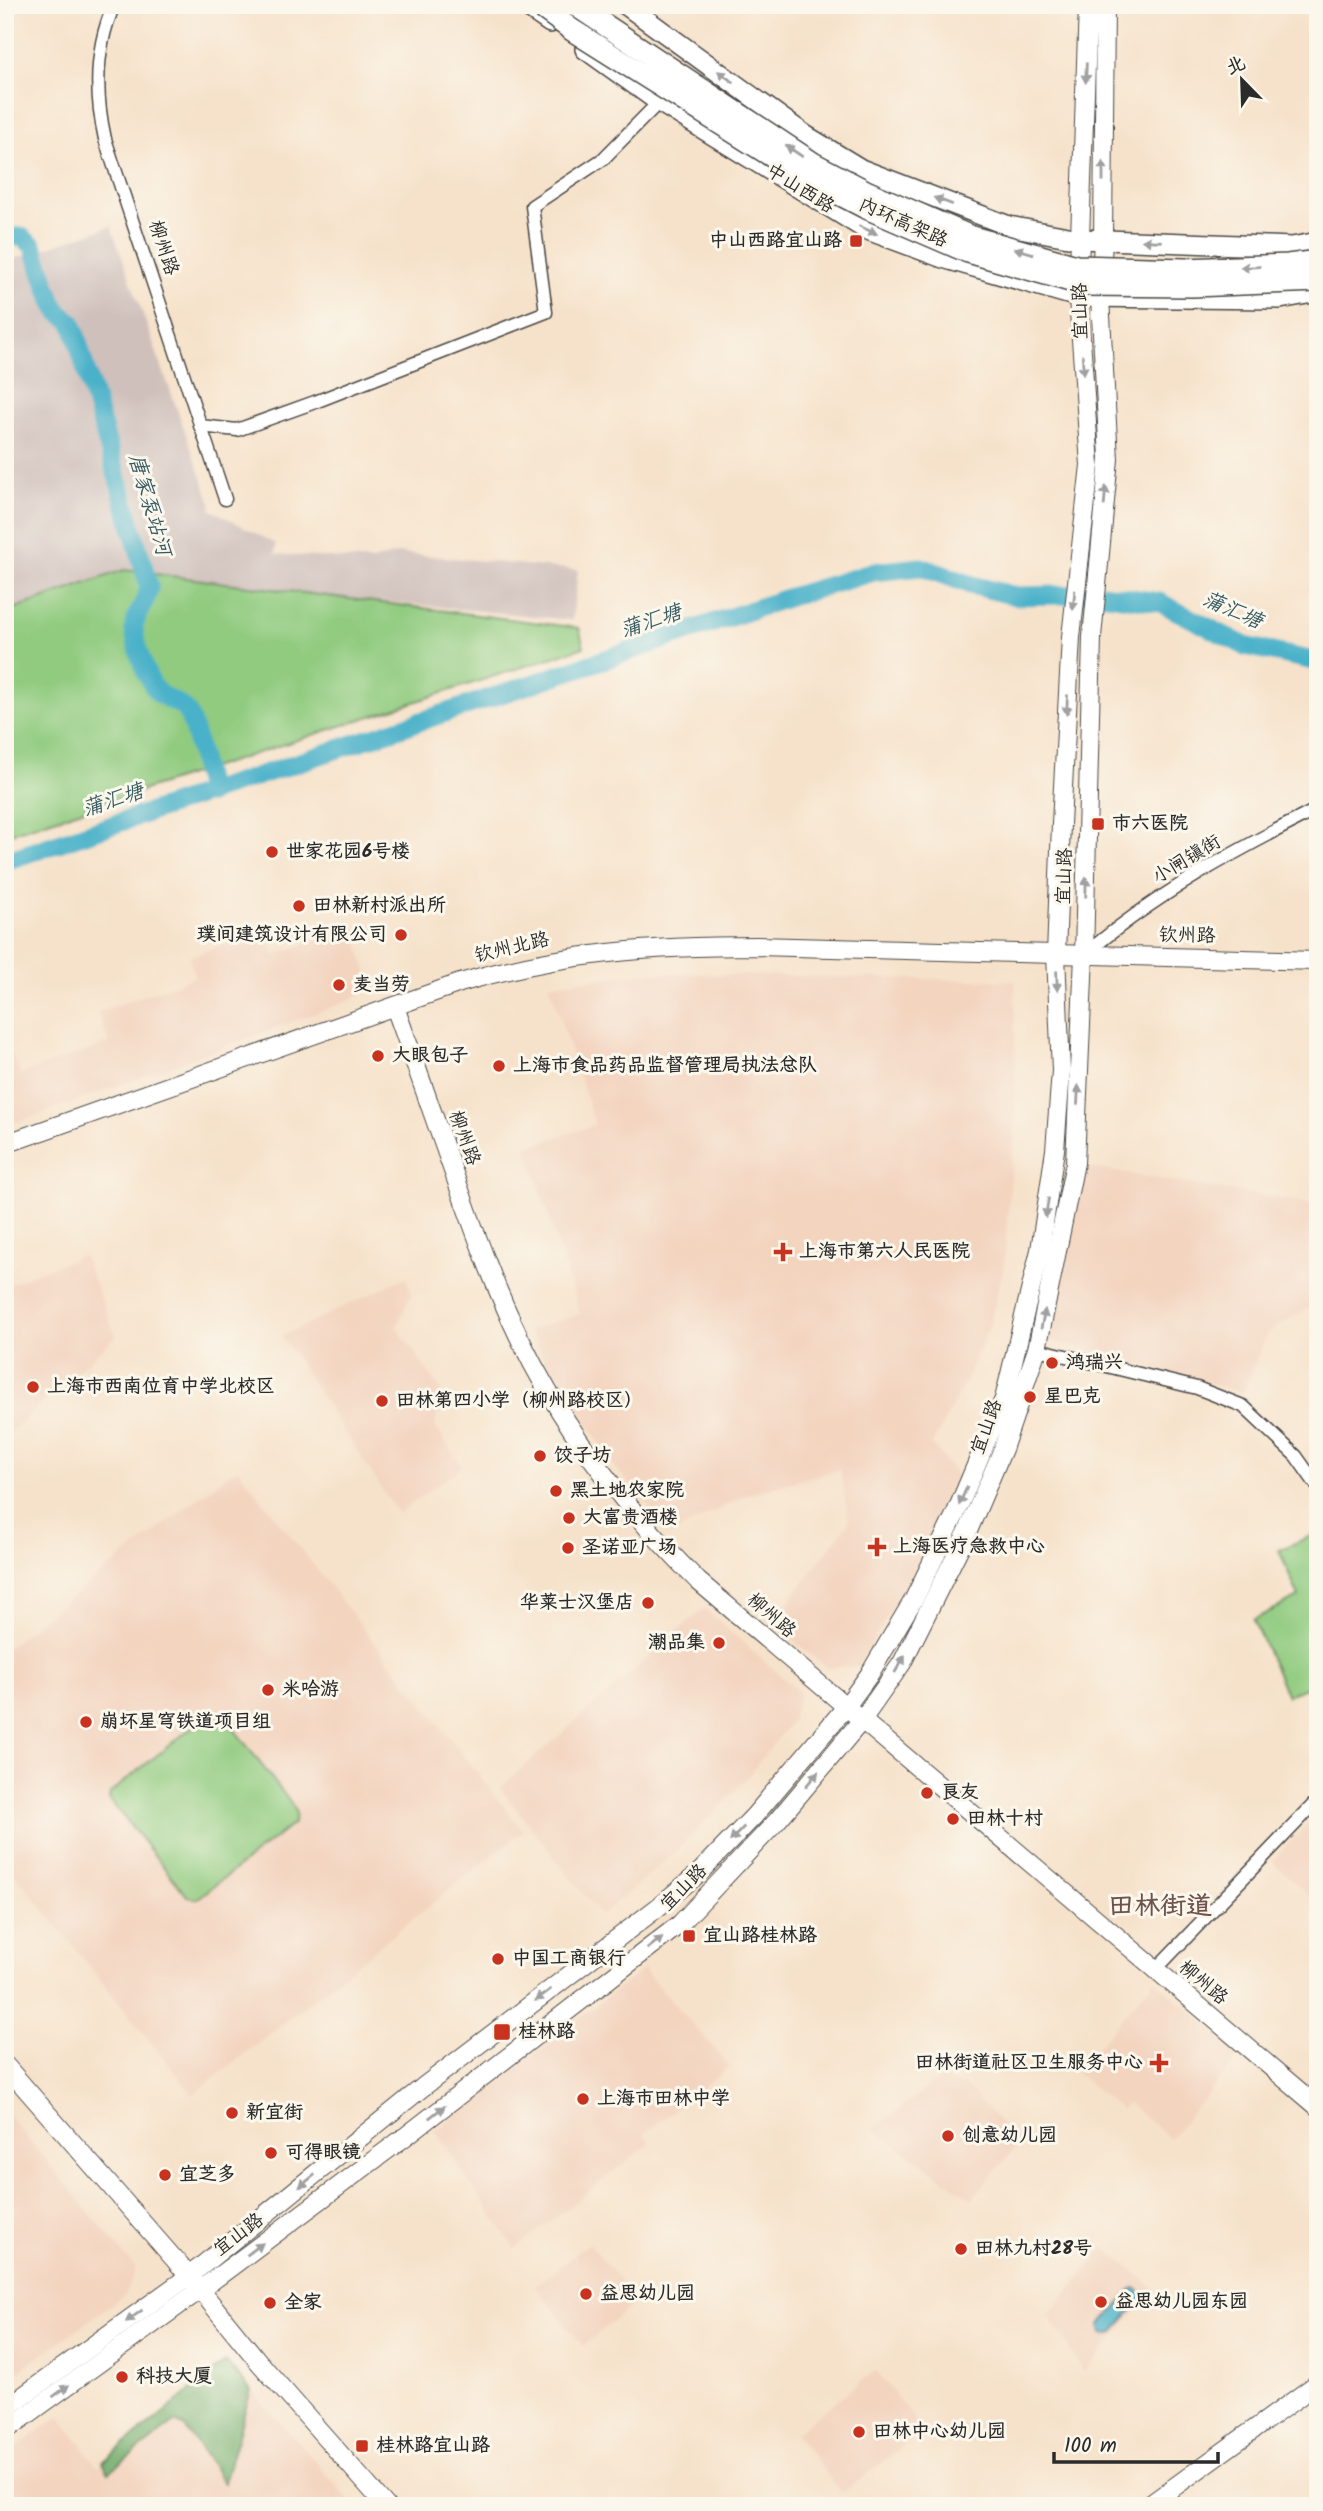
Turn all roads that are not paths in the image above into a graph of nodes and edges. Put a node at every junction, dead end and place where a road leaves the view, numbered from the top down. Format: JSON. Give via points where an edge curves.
{"nodes":[{"id":1,"x":114,"y":5,"type":"edge"},
{"id":2,"x":524,"y":5,"type":"edge"},
{"id":3,"x":538,"y":5,"type":"edge"},
{"id":4,"x":575,"y":5,"type":"edge"},
{"id":5,"x":626,"y":5,"type":"edge"},
{"id":6,"x":1088,"y":5,"type":"edge"},
{"id":7,"x":1105,"y":5,"type":"edge"},
{"id":8,"x":659,"y":102,"type":"junction"},
{"id":9,"x":1079,"y":239,"type":"junction"},
{"id":10,"x":1103,"y":240,"type":"junction"},
{"id":11,"x":1318,"y":242,"type":"edge"},
{"id":12,"x":1318,"y":261,"type":"edge"},
{"id":13,"x":1318,"y":281,"type":"edge"},
{"id":14,"x":1318,"y":292,"type":"edge"},
{"id":15,"x":1078,"y":297,"type":"junction"},
{"id":16,"x":1100,"y":298,"type":"junction"},
{"id":17,"x":200,"y":426,"type":"junction"},
{"id":18,"x":225,"y":499,"type":"dead end"},
{"id":19,"x":1318,"y":808,"type":"edge"},
{"id":20,"x":1056,"y":955,"type":"junction"},
{"id":21,"x":1084,"y":955,"type":"junction"},
{"id":22,"x":1318,"y":961,"type":"edge"},
{"id":23,"x":395,"y":1007,"type":"junction"},
{"id":24,"x":5,"y":1144,"type":"edge"},
{"id":25,"x":1037,"y":1349,"type":"junction"},
{"id":26,"x":1318,"y":1487,"type":"edge"},
{"id":27,"x":845,"y":1708,"type":"junction"},
{"id":28,"x":862,"y":1720,"type":"junction"},
{"id":29,"x":1318,"y":1800,"type":"edge"},
{"id":30,"x":1155,"y":1970,"type":"junction"},
{"id":31,"x":5,"y":2065,"type":"edge"},
{"id":32,"x":1318,"y":2107,"type":"edge"},
{"id":33,"x":189,"y":2276,"type":"junction"},
{"id":34,"x":200,"y":2290,"type":"junction"},
{"id":35,"x":1318,"y":2383,"type":"edge"},
{"id":36,"x":5,"y":2409,"type":"edge"},
{"id":37,"x":5,"y":2431,"type":"edge"},
{"id":38,"x":386,"y":2506,"type":"edge"},
{"id":39,"x":1147,"y":2506,"type":"edge"}],
"edges":[{"from":1,"to":17,"type":"street","name":"柳州路","via":[[99,65],[99,111]]},
{"from":2,"to":8,"type":"main road","name":"中山西路"},
{"from":3,"to":13,"type":"highway","name":"内环高架路","bridge":true,"via":[[800,174],[968,252],[1084,285]]},
{"from":12,"to":4,"type":"highway","name":"内环高架路","one_way":true,"bridge":true,"via":[[1185,269],[1077,266],[969,236],[813,163]]},
{"from":9,"to":5,"type":"main road","one_way":true,"via":[[1009,226],[861,169],[805,135]]},
{"from":6,"to":9,"type":"main road","name":"宜山路","one_way":true},
{"from":10,"to":7,"type":"main road","name":"宜山路","one_way":true},
{"from":8,"to":15,"type":"main road","name":"中山西路","one_way":true,"via":[[865,229],[943,258]]},
{"from":8,"to":17,"type":"street","via":[[603,159],[532,206],[546,312],[237,430]]},
{"from":9,"to":10,"type":"main road"},
{"from":9,"to":15,"type":"main road","name":"宜山路"},
{"from":11,"to":10,"type":"main road","one_way":true,"via":[[1292,247]]},
{"from":10,"to":16,"type":"main road","name":"宜山路"},
{"from":14,"to":16,"type":"main road","name":"中山西路","via":[[1280,299]]},
{"from":15,"to":16,"type":"main road","name":"中山西路"},
{"from":15,"to":20,"type":"main road","name":"宜山路","one_way":true,"via":[[1090,465],[1071,637]]},
{"from":21,"to":16,"type":"main road","name":"宜山路","one_way":true,"via":[[1092,637],[1109,459]]},
{"from":17,"to":18,"type":"street","name":"柳州路"},
{"from":19,"to":21,"type":"street","name":"小闸镇街","via":[[1178,887]]},
{"from":20,"to":21,"type":"main road","name":"钦州路"},
{"from":20,"to":23,"type":"main road","name":"钦州北路","via":[[757,946],[630,950],[501,971]]},
{"from":20,"to":27,"type":"main road","name":"宜山路","one_way":true,"via":[[1061,1071],[1055,1150],[1040,1250],[1004,1399],[920,1588]]},
{"from":21,"to":22,"type":"main road","name":"钦州路"},
{"from":25,"to":21,"type":"main road","name":"宜山路","one_way":true,"via":[[1075,1163]]},
{"from":23,"to":24,"type":"main road","name":"钦州北路"},
{"from":23,"to":27,"type":"main road","name":"柳州路","via":[[495,1284],[568,1424],[619,1495],[668,1552]]},
{"from":25,"to":26,"type":"street","via":[[1197,1388],[1243,1406],[1296,1457]]},
{"from":28,"to":25,"type":"main road","name":"宜山路","one_way":true,"via":[[902,1662],[968,1531],[1003,1449]]},
{"from":27,"to":28,"type":"main road","name":"柳州路"},
{"from":27,"to":33,"type":"main road","name":"宜山路","one_way":true,"via":[[699,1873]]},
{"from":28,"to":30,"type":"main road","name":"柳州路"},
{"from":34,"to":28,"type":"main road","name":"宜山路","one_way":true,"via":[[680,1924],[777,1821]]},
{"from":29,"to":30,"type":"street"},
{"from":30,"to":32,"type":"main road","name":"柳州路"},
{"from":31,"to":33,"type":"main road"},
{"from":33,"to":34,"type":"main road"},
{"from":33,"to":36,"type":"main road","name":"宜山路","one_way":true},
{"from":37,"to":34,"type":"main road","name":"宜山路","one_way":true},
{"from":34,"to":38,"type":"main road"},
{"from":35,"to":39,"type":"main road"}]}
